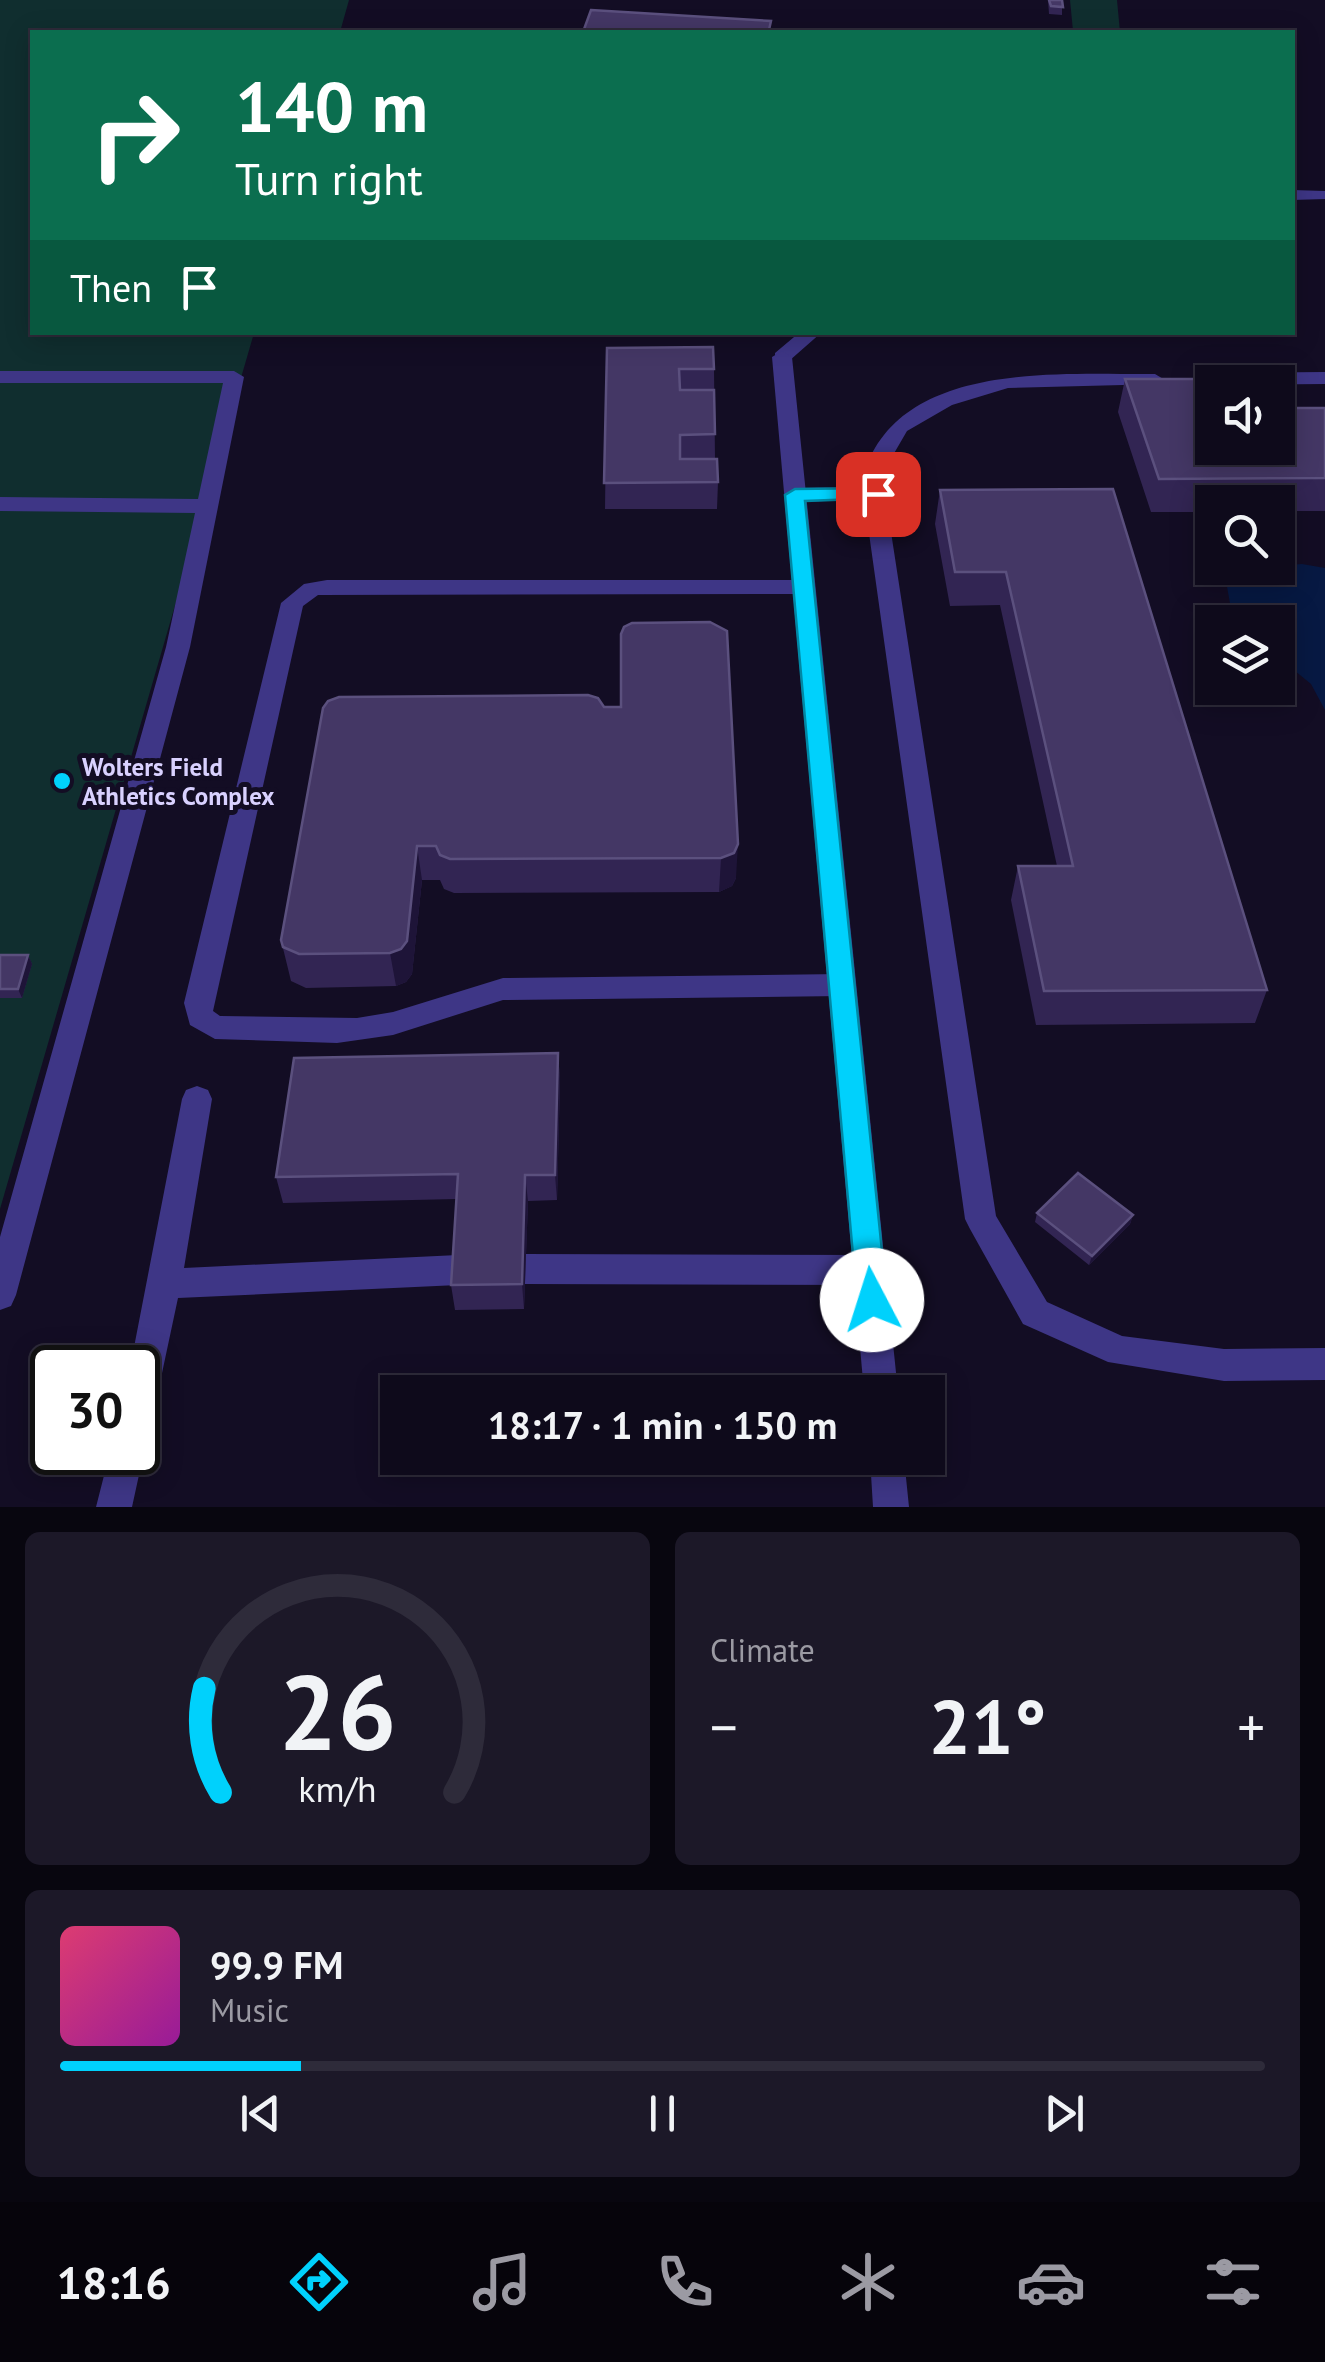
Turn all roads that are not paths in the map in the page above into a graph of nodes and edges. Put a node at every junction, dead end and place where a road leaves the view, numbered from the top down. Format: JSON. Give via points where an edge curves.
{"nodes":[{"id":1,"x":1295,"y":195,"type":"edge"},
{"id":2,"x":1322,"y":195,"type":"dead end"},
{"id":3,"x":809,"y":336,"type":"edge"},
{"id":4,"x":0,"y":378,"type":"edge"},
{"id":5,"x":1325,"y":378,"type":"edge"},
{"id":6,"x":878,"y":494,"type":"junction"},
{"id":7,"x":795,"y":495,"type":"junction"},
{"id":8,"x":0,"y":504,"type":"edge"},
{"id":9,"x":204,"y":506,"type":"junction"},
{"id":10,"x":804,"y":588,"type":"junction"},
{"id":11,"x":842,"y":985,"type":"junction"},
{"id":12,"x":198,"y":1099,"type":"dead end"},
{"id":13,"x":525,"y":1268,"type":"edge"},
{"id":14,"x":458,"y":1270,"type":"edge"},
{"id":15,"x":869,"y":1270,"type":"junction"},
{"id":16,"x":166,"y":1284,"type":"junction"},
{"id":17,"x":0,"y":1295,"type":"edge"},
{"id":18,"x":152,"y":1345,"type":"edge"},
{"id":19,"x":1325,"y":1364,"type":"edge"},
{"id":20,"x":879,"y":1375,"type":"edge"},
{"id":21,"x":122,"y":1475,"type":"edge"},
{"id":22,"x":889,"y":1475,"type":"edge"},
{"id":23,"x":114,"y":1507,"type":"edge"},
{"id":24,"x":892,"y":1507,"type":"edge"}],
"edges":[{"from":1,"to":2,"type":"street"},
{"from":3,"to":7,"type":"street","via":[[782,357]]},
{"from":4,"to":9,"type":"street","via":[[234,377]]},
{"from":5,"to":6,"type":"street","via":[[1007,382],[946,401],[900,427],[878,462]]},
{"from":6,"to":7,"type":"street"},
{"from":6,"to":19,"type":"street","via":[[981,1219],[1035,1313],[1120,1351],[1224,1365]]},
{"from":7,"to":10,"type":"street"},
{"from":8,"to":9,"type":"street"},
{"from":9,"to":17,"type":"street","via":[[178,647]]},
{"from":10,"to":11,"type":"street"},
{"from":10,"to":11,"type":"street","via":[[327,587],[300,596],[292,603],[198,1004],[200,1017],[215,1028],[340,1031],[378,1027],[503,989]]},
{"from":11,"to":15,"type":"street"},
{"from":12,"to":16,"type":"street"},
{"from":13,"to":15,"type":"street"},
{"from":14,"to":16,"type":"street"},
{"from":15,"to":20,"type":"street"},
{"from":16,"to":18,"type":"street"},
{"from":21,"to":23,"type":"street"},
{"from":22,"to":24,"type":"street"}]}
